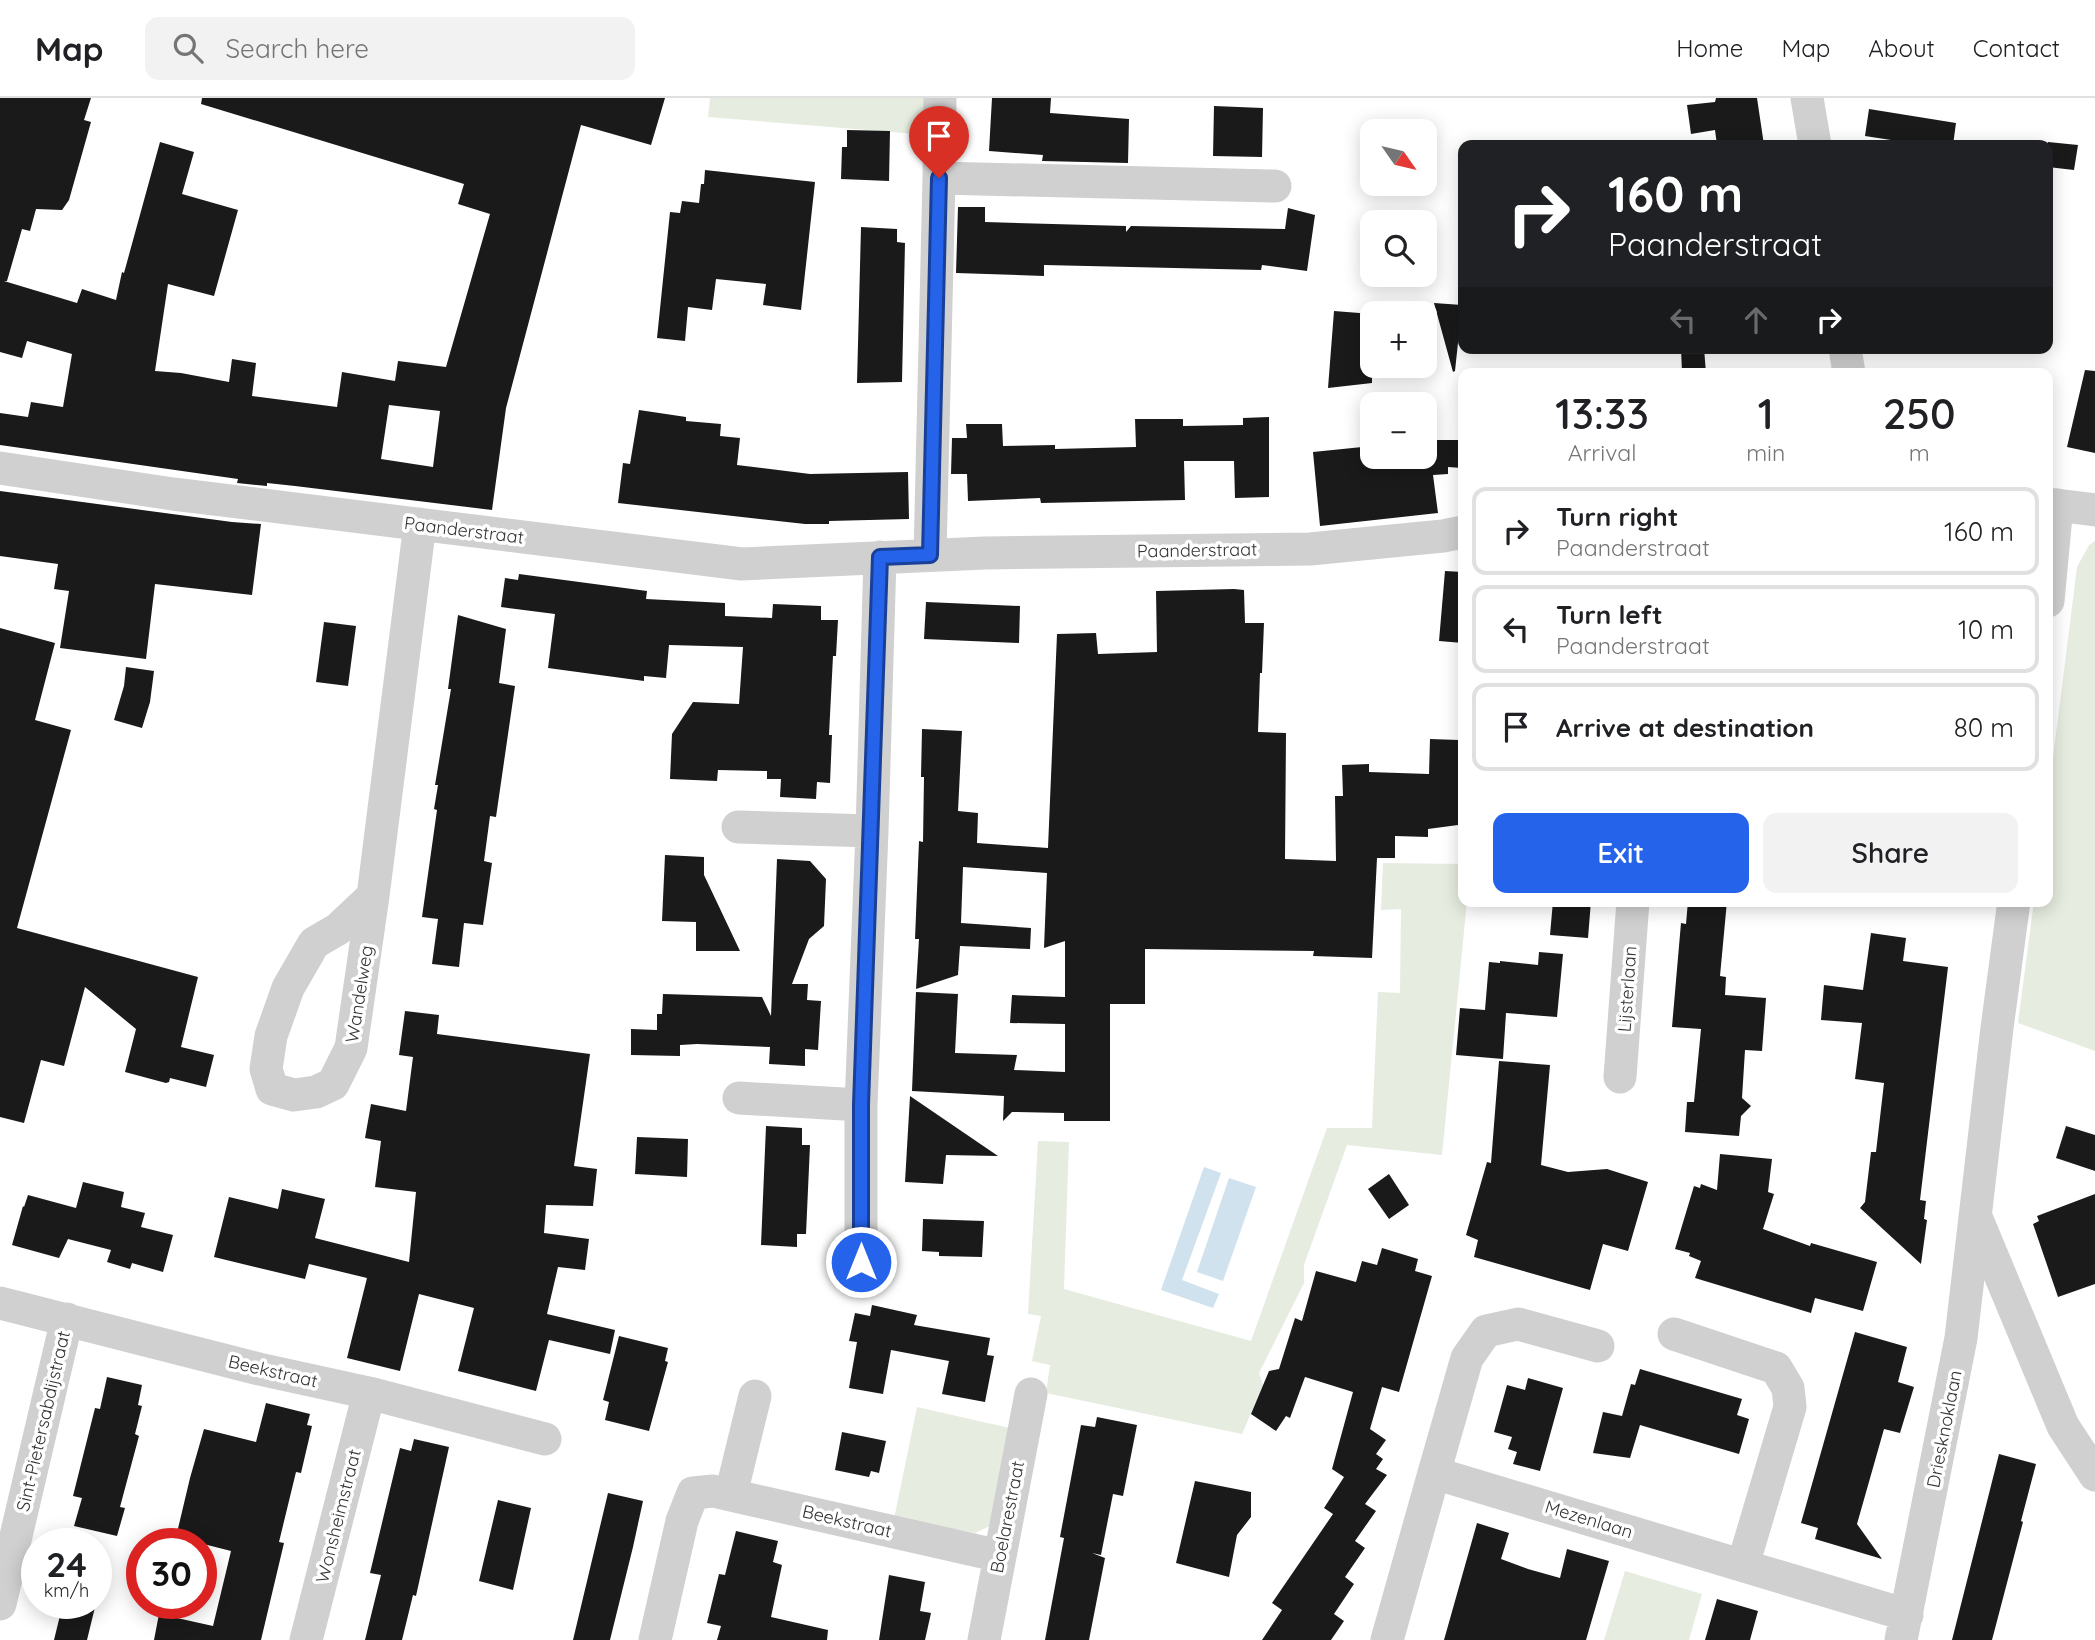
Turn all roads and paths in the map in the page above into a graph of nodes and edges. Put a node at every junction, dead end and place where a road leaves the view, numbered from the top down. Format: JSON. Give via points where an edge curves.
{"nodes":[{"id":1,"x":940,"y":98,"type":"edge"},
{"id":2,"x":1807,"y":98,"type":"edge"},
{"id":3,"x":1814,"y":140,"type":"edge"},
{"id":4,"x":939,"y":178,"type":"junction"},
{"id":5,"x":1275,"y":186,"type":"dead end"},
{"id":6,"x":0,"y":468,"type":"edge"},
{"id":7,"x":2053,"y":505,"type":"edge"},
{"id":8,"x":2095,"y":510,"type":"edge"},
{"id":9,"x":420,"y":524,"type":"junction"},
{"id":10,"x":1458,"y":533,"type":"edge"},
{"id":11,"x":930,"y":555,"type":"junction"},
{"id":12,"x":880,"y":557,"type":"junction"},
{"id":13,"x":738,"y":827,"type":"dead end"},
{"id":14,"x":872,"y":831,"type":"junction"},
{"id":15,"x":373,"y":896,"type":"junction"},
{"id":16,"x":1633,"y":907,"type":"edge"},
{"id":17,"x":2013,"y":907,"type":"edge"},
{"id":18,"x":1620,"y":1077,"type":"dead end"},
{"id":19,"x":739,"y":1098,"type":"dead end"},
{"id":20,"x":861,"y":1105,"type":"junction"},
{"id":21,"x":1976,"y":1216,"type":"junction"},
{"id":22,"x":861,"y":1262,"type":"dead end"},
{"id":23,"x":0,"y":1303,"type":"edge"},
{"id":24,"x":67,"y":1319,"type":"junction"},
{"id":25,"x":1674,"y":1334,"type":"dead end"},
{"id":26,"x":1598,"y":1346,"type":"dead end"},
{"id":27,"x":369,"y":1393,"type":"junction"},
{"id":28,"x":1031,"y":1394,"type":"dead end"},
{"id":29,"x":755,"y":1396,"type":"dead end"},
{"id":30,"x":545,"y":1439,"type":"dead end"},
{"id":31,"x":2094,"y":1472,"type":"edge"},
{"id":32,"x":1434,"y":1473,"type":"junction"},
{"id":33,"x":731,"y":1494,"type":"junction"},
{"id":34,"x":1000,"y":1556,"type":"junction"},
{"id":35,"x":1743,"y":1565,"type":"junction"},
{"id":36,"x":0,"y":1604,"type":"edge"},
{"id":37,"x":1904,"y":1627,"type":"edge"},
{"id":38,"x":306,"y":1640,"type":"edge"},
{"id":39,"x":655,"y":1640,"type":"edge"},
{"id":40,"x":984,"y":1640,"type":"edge"},
{"id":41,"x":1387,"y":1640,"type":"edge"}],
"edges":[{"from":1,"to":4,"type":"street"},
{"from":2,"to":3,"type":"street"},
{"from":4,"to":5,"type":"street"},
{"from":4,"to":11,"type":"street"},
{"from":6,"to":9,"type":"street","name":"Paanderstraat"},
{"from":7,"to":8,"type":"street"},
{"from":9,"to":12,"type":"street","name":"Paanderstraat","via":[[742,564]]},
{"from":9,"to":15,"type":"street","name":"Wandelweg"},
{"from":10,"to":11,"type":"street","name":"Paanderstraat","via":[[1310,549]]},
{"from":11,"to":12,"type":"street","name":"Paanderstraat"},
{"from":12,"to":14,"type":"street"},
{"from":13,"to":14,"type":"street"},
{"from":14,"to":20,"type":"street"},
{"from":15,"to":15,"type":"street","name":"Wandelweg","via":[[351,1048],[333,1084],[294,1095],[272,1089],[266,1069],[271,1036],[288,988],[314,943],[338,929]]},
{"from":16,"to":18,"type":"street","name":"Lijsterlaan"},
{"from":17,"to":21,"type":"street","name":"Driesknoklaan"},
{"from":19,"to":20,"type":"street"},
{"from":20,"to":22,"type":"street"},
{"from":21,"to":31,"type":"street","name":"Driesknoklaan","via":[[2063,1426]]},
{"from":21,"to":37,"type":"street","name":"Driesknoklaan","via":[[1961,1338]]},
{"from":23,"to":24,"type":"street","name":"Beekstraat"},
{"from":24,"to":27,"type":"street","name":"Beekstraat"},
{"from":24,"to":36,"type":"street","name":"Sint-Pietersabdijstraat"},
{"from":25,"to":35,"type":"street","via":[[1776,1368],[1788,1388],[1790,1407]]},
{"from":26,"to":32,"type":"street","via":[[1518,1324],[1486,1331],[1467,1358]]},
{"from":27,"to":30,"type":"street","name":"Beekstraat"},
{"from":27,"to":38,"type":"street","name":"Wonsheimstraat"},
{"from":28,"to":34,"type":"street","name":"Boelarestraat"},
{"from":29,"to":33,"type":"street"},
{"from":32,"to":35,"type":"street","name":"Mezenlaan"},
{"from":32,"to":41,"type":"street"},
{"from":33,"to":34,"type":"street","name":"Beekstraat"},
{"from":33,"to":39,"type":"street","name":"Beekstraat","via":[[693,1493],[682,1521]]},
{"from":34,"to":40,"type":"street","name":"Boelarestraat"},
{"from":35,"to":37,"type":"street","name":"Mezenlaan"}]}
